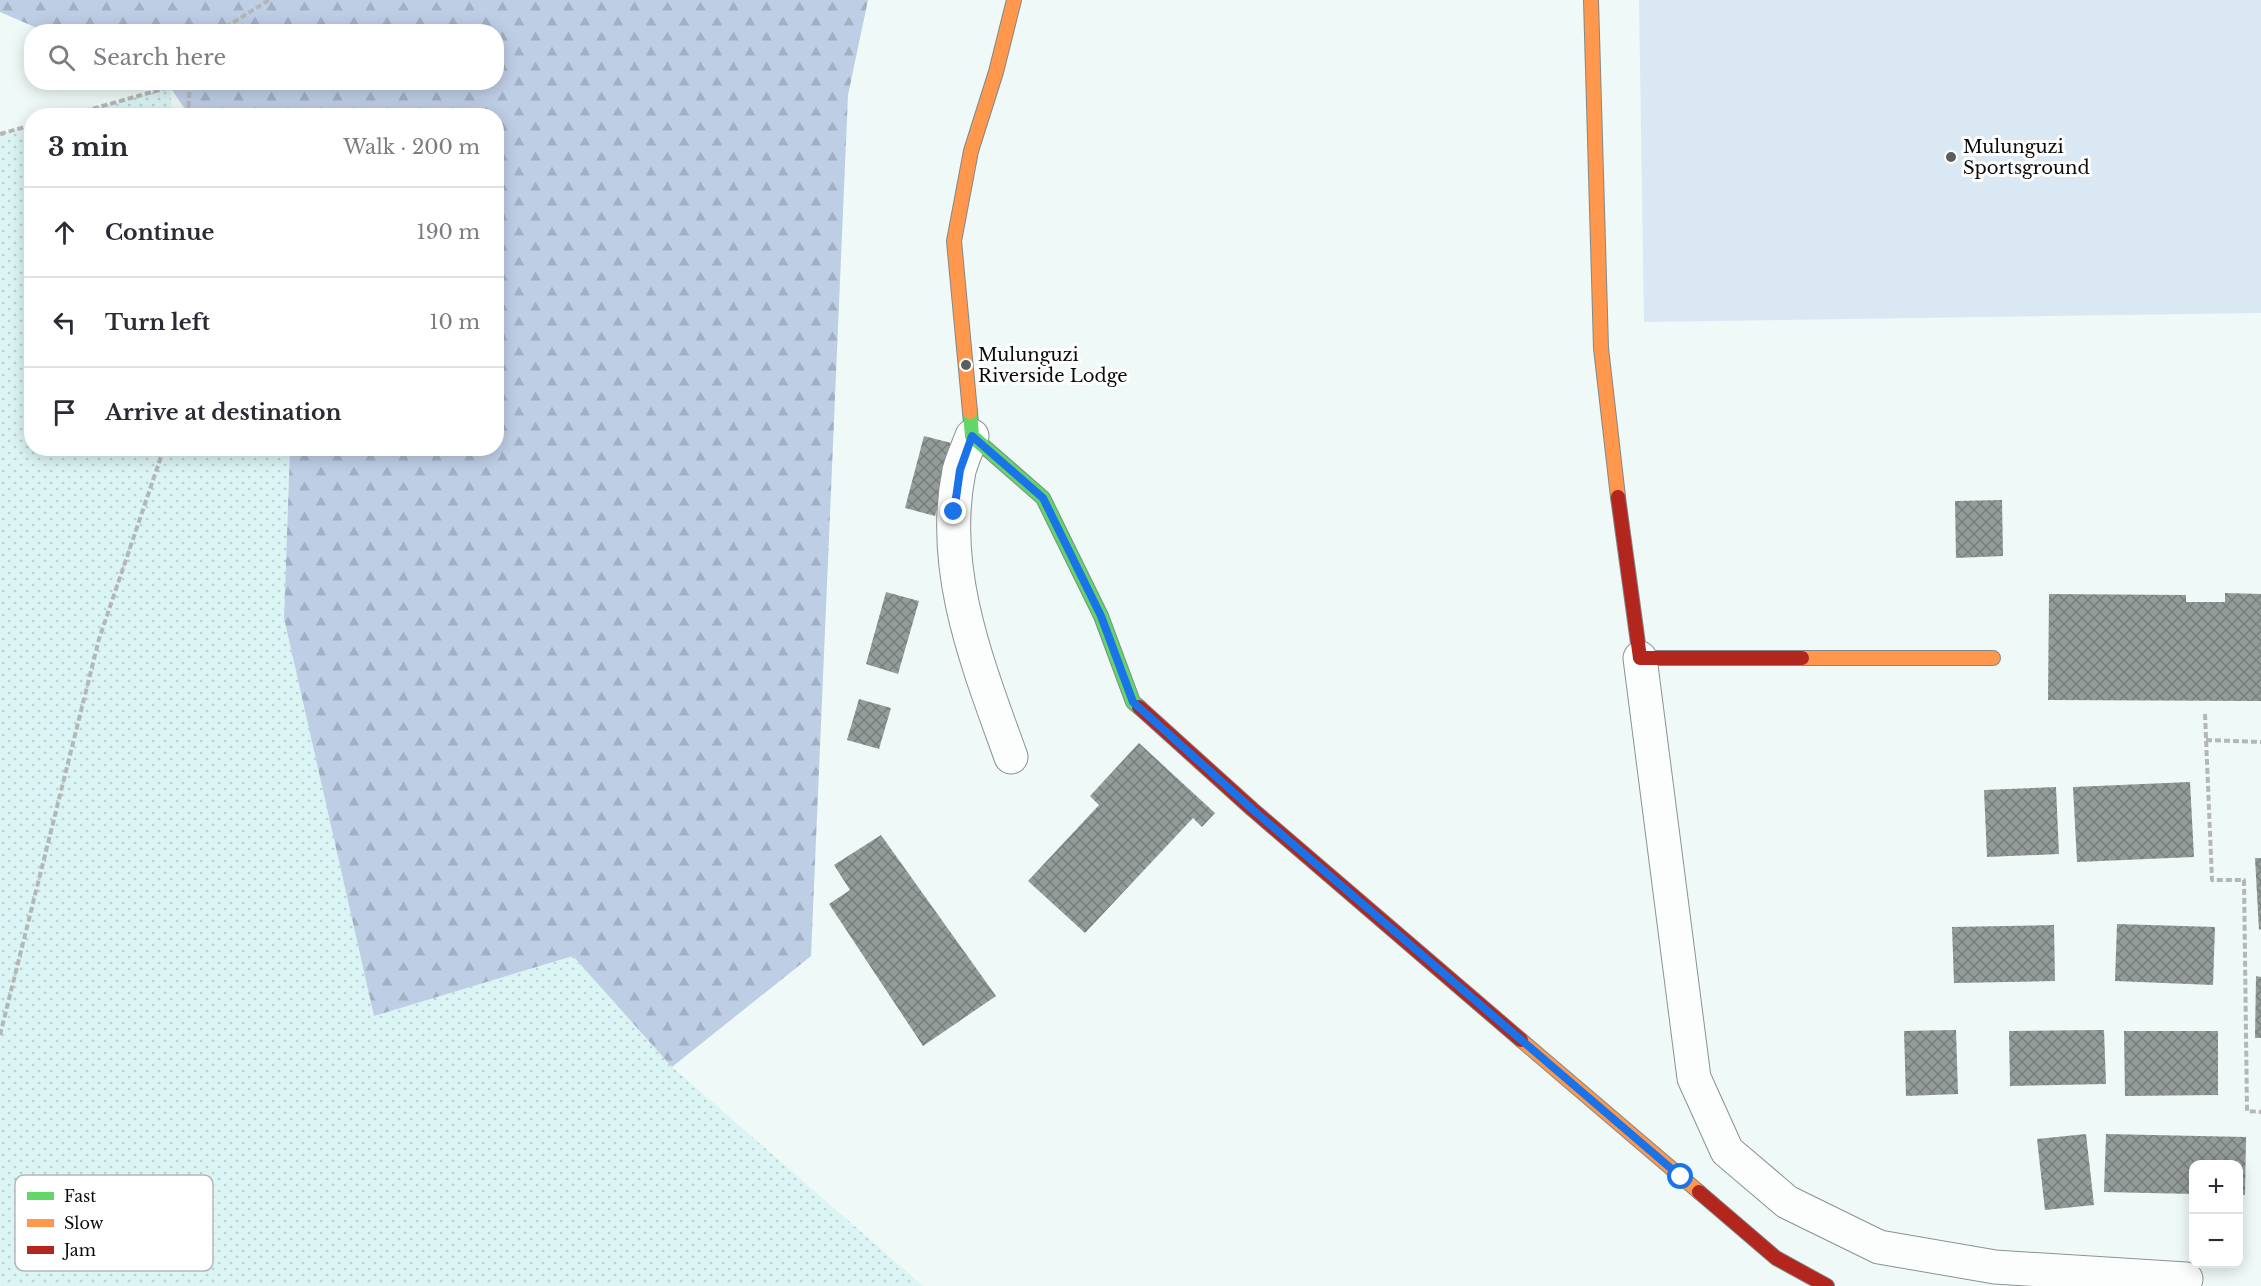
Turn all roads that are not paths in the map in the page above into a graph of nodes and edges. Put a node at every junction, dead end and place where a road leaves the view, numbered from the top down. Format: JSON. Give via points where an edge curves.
{"nodes":[{"id":1,"x":1014,"y":0,"type":"edge"},
{"id":2,"x":1591,"y":0,"type":"edge"},
{"id":3,"x":972,"y":436,"type":"junction"},
{"id":4,"x":1640,"y":658,"type":"junction"},
{"id":5,"x":1993,"y":658,"type":"dead end"},
{"id":6,"x":1011,"y":757,"type":"dead end"},
{"id":7,"x":2186,"y":1279,"type":"dead end"},
{"id":8,"x":1827,"y":1286,"type":"edge"}],
"edges":[{"from":1,"to":3,"type":"street","via":[[971,151],[954,241]]},
{"from":2,"to":4,"type":"street","via":[[1601,348]]},
{"from":3,"to":6,"type":"street","via":[[960,470],[954,512],[956,571],[970,642]]},
{"from":3,"to":8,"type":"street","via":[[1043,498],[1101,616],[1133,702],[1252,809],[1776,1258]]},
{"from":4,"to":5,"type":"street"},
{"from":4,"to":7,"type":"street","via":[[1695,1078],[1727,1151],[1787,1202],[1879,1247],[1995,1267]]}]}
